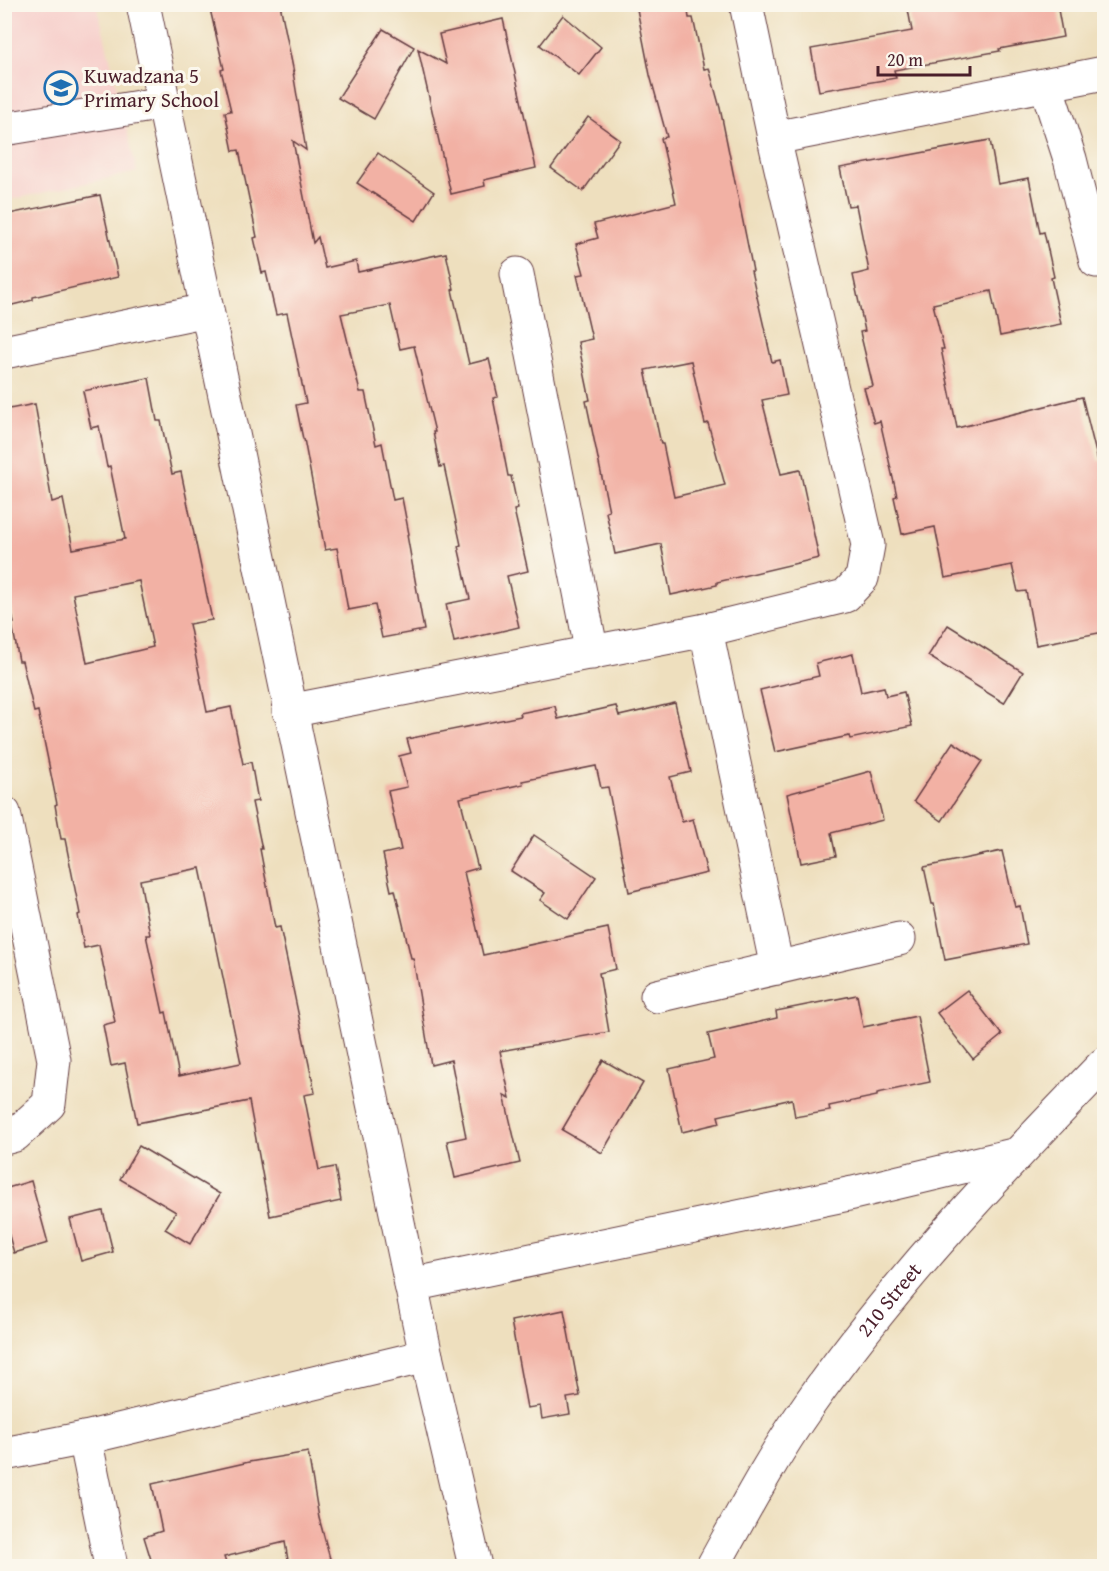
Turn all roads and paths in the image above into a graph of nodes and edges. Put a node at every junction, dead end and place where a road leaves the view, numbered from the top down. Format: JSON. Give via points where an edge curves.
{"nodes":[{"id":1,"x":143,"y":4,"type":"edge"},
{"id":2,"x":746,"y":4,"type":"edge"},
{"id":3,"x":1104,"y":73,"type":"edge"},
{"id":4,"x":1046,"y":85,"type":"junction"},
{"id":5,"x":164,"y":103,"type":"junction"},
{"id":6,"x":4,"y":129,"type":"edge"},
{"id":7,"x":774,"y":138,"type":"junction"},
{"id":8,"x":1096,"y":261,"type":"dead end"},
{"id":9,"x":517,"y":274,"type":"dead end"},
{"id":10,"x":207,"y":310,"type":"junction"},
{"id":11,"x":4,"y":352,"type":"edge"},
{"id":12,"x":706,"y":630,"type":"junction"},
{"id":13,"x":592,"y":653,"type":"junction"},
{"id":14,"x":290,"y":711,"type":"junction"},
{"id":15,"x":4,"y":813,"type":"edge"},
{"id":16,"x":899,"y":939,"type":"dead end"},
{"id":17,"x":777,"y":968,"type":"junction"},
{"id":18,"x":657,"y":996,"type":"dead end"},
{"id":19,"x":1104,"y":1064,"type":"edge"},
{"id":20,"x":4,"y":1138,"type":"edge"},
{"id":21,"x":1017,"y":1154,"type":"junction"},
{"id":22,"x":411,"y":1285,"type":"junction"},
{"id":23,"x":426,"y":1356,"type":"junction"},
{"id":24,"x":85,"y":1438,"type":"junction"},
{"id":25,"x":4,"y":1454,"type":"edge"},
{"id":26,"x":111,"y":1566,"type":"edge"},
{"id":27,"x":475,"y":1566,"type":"edge"},
{"id":28,"x":713,"y":1566,"type":"edge"}],
"edges":[{"from":1,"to":5,"type":"street"},
{"from":2,"to":7,"type":"street"},
{"from":3,"to":4,"type":"street"},
{"from":4,"to":7,"type":"street"},
{"from":4,"to":8,"type":"street","via":[[1073,168]]},
{"from":5,"to":6,"type":"street"},
{"from":5,"to":10,"type":"street"},
{"from":7,"to":12,"type":"street","via":[[868,544],[862,578],[845,596]]},
{"from":9,"to":13,"type":"street"},
{"from":10,"to":11,"type":"street"},
{"from":10,"to":14,"type":"street"},
{"from":12,"to":13,"type":"street"},
{"from":12,"to":17,"type":"street"},
{"from":13,"to":14,"type":"street"},
{"from":14,"to":22,"type":"street"},
{"from":15,"to":20,"type":"street","via":[[54,1060],[50,1104],[15,1136]]},
{"from":16,"to":17,"type":"street"},
{"from":17,"to":18,"type":"street"},
{"from":19,"to":21,"type":"street","name":"210 Street"},
{"from":21,"to":22,"type":"street","via":[[853,1193]]},
{"from":21,"to":28,"type":"street","name":"210 Street","via":[[849,1350],[766,1470]]},
{"from":22,"to":23,"type":"street"},
{"from":23,"to":24,"type":"street"},
{"from":23,"to":27,"type":"street"},
{"from":24,"to":25,"type":"street"},
{"from":24,"to":26,"type":"street"}]}
